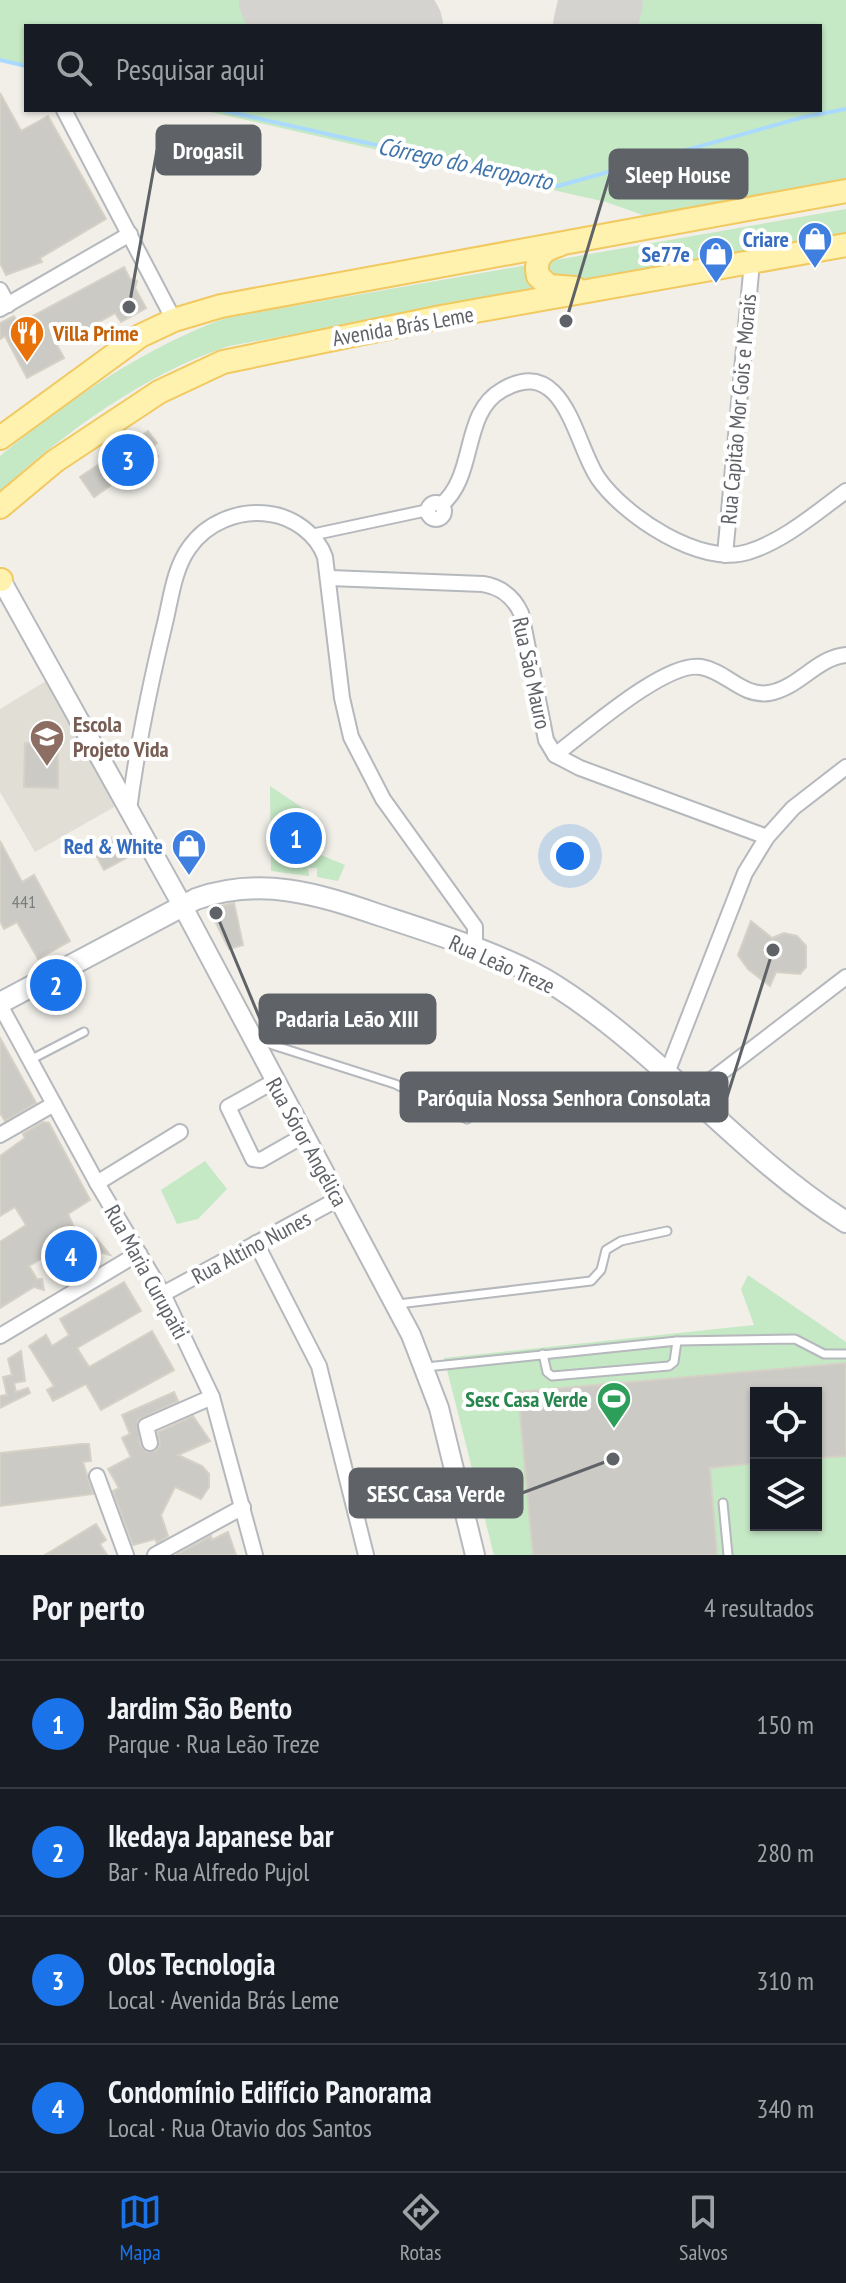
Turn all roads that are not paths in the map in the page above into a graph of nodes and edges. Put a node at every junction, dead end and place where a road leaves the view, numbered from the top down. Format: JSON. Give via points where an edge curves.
{"nodes":[{"id":1,"x":65,"y":112,"type":"edge"},
{"id":2,"x":846,"y":191,"type":"edge"},
{"id":3,"x":130,"y":234,"type":"junction"},
{"id":4,"x":583,"y":238,"type":"junction"},
{"id":5,"x":846,"y":245,"type":"edge"},
{"id":6,"x":752,"y":262,"type":"junction"},
{"id":7,"x":608,"y":289,"type":"junction"},
{"id":8,"x":0,"y":290,"type":"edge"},
{"id":9,"x":4,"y":307,"type":"edge"},
{"id":10,"x":174,"y":320,"type":"junction"},
{"id":11,"x":0,"y":438,"type":"edge"},
{"id":12,"x":846,"y":491,"type":"edge"},
{"id":13,"x":0,"y":507,"type":"edge"},
{"id":14,"x":435,"y":508,"type":"joint"},
{"id":15,"x":311,"y":535,"type":"junction"},
{"id":16,"x":725,"y":555,"type":"junction"},
{"id":17,"x":330,"y":578,"type":"junction"},
{"id":18,"x":0,"y":580,"type":"edge"},
{"id":19,"x":846,"y":655,"type":"edge"},
{"id":20,"x":555,"y":755,"type":"junction"},
{"id":21,"x":846,"y":767,"type":"edge"},
{"id":22,"x":129,"y":810,"type":"junction"},
{"id":23,"x":767,"y":837,"type":"junction"},
{"id":24,"x":182,"y":905,"type":"junction"},
{"id":25,"x":475,"y":950,"type":"junction"},
{"id":26,"x":846,"y":977,"type":"edge"},
{"id":27,"x":0,"y":1004,"type":"edge"},
{"id":28,"x":84,"y":1032,"type":"dead end"},
{"id":29,"x":251,"y":1038,"type":"junction"},
{"id":30,"x":30,"y":1060,"type":"junction"},
{"id":31,"x":667,"y":1073,"type":"junction"},
{"id":32,"x":273,"y":1082,"type":"junction"},
{"id":33,"x":696,"y":1098,"type":"junction"},
{"id":34,"x":54,"y":1104,"type":"junction"},
{"id":35,"x":467,"y":1119,"type":"dead end"},
{"id":36,"x":180,"y":1132,"type":"dead end"},
{"id":37,"x":0,"y":1135,"type":"edge"},
{"id":38,"x":303,"y":1136,"type":"junction"},
{"id":39,"x":97,"y":1183,"type":"junction"},
{"id":40,"x":338,"y":1199,"type":"junction"},
{"id":41,"x":846,"y":1222,"type":"edge"},
{"id":42,"x":667,"y":1231,"type":"dead end"},
{"id":43,"x":256,"y":1243,"type":"junction"},
{"id":44,"x":139,"y":1253,"type":"junction"},
{"id":45,"x":163,"y":1294,"type":"junction"},
{"id":46,"x":396,"y":1304,"type":"junction"},
{"id":47,"x":0,"y":1336,"type":"edge"},
{"id":48,"x":677,"y":1341,"type":"junction"},
{"id":49,"x":543,"y":1354,"type":"junction"},
{"id":50,"x":846,"y":1354,"type":"edge"},
{"id":51,"x":425,"y":1367,"type":"junction"},
{"id":52,"x":212,"y":1397,"type":"junction"},
{"id":53,"x":150,"y":1443,"type":"dead end"},
{"id":54,"x":97,"y":1476,"type":"dead end"},
{"id":55,"x":723,"y":1503,"type":"dead end"},
{"id":56,"x":243,"y":1507,"type":"junction"},
{"id":57,"x":126,"y":1555,"type":"edge"},
{"id":58,"x":155,"y":1555,"type":"edge"},
{"id":59,"x":255,"y":1555,"type":"edge"},
{"id":60,"x":366,"y":1555,"type":"edge"},
{"id":61,"x":475,"y":1555,"type":"edge"},
{"id":62,"x":728,"y":1555,"type":"edge"}],
"edges":[{"from":1,"to":3,"type":"street"},
{"from":2,"to":4,"type":"main road"},
{"from":3,"to":9,"type":"street"},
{"from":3,"to":10,"type":"street"},
{"from":4,"to":7,"type":"main road","via":[[546,249],[537,264],[540,281]]},
{"from":4,"to":10,"type":"main road","via":[[305,288]]},
{"from":5,"to":6,"type":"main road","name":"Avenida Brás Leme"},
{"from":6,"to":7,"type":"main road","name":"Avenida Brás Leme"},
{"from":6,"to":16,"type":"street","name":"Rua Capitão Mor Gois e Morais"},
{"from":7,"to":13,"type":"main road","name":"Avenida Brás Leme","via":[[223,362],[159,392],[55,461]]},
{"from":8,"to":9,"type":"street"},
{"from":10,"to":11,"type":"main road","via":[[91,368]]},
{"from":12,"to":16,"type":"street","via":[[776,540],[748,553]]},
{"from":14,"to":15,"type":"street"},
{"from":14,"to":16,"type":"street","via":[[457,486],[488,401],[515,384],[541,384],[561,399],[591,466],[609,492],[685,546]]},
{"from":15,"to":17,"type":"street"},
{"from":15,"to":22,"type":"street","via":[[282,516],[248,514],[219,522],[189,548],[176,575],[156,659]]},
{"from":17,"to":20,"type":"street","name":"Rua São Mauro","via":[[483,584],[508,594],[521,613],[543,733]]},
{"from":17,"to":25,"type":"street","via":[[351,737],[383,799],[475,927]]},
{"from":18,"to":22,"type":"street","name":"Rua Sóror Angélica"},
{"from":19,"to":20,"type":"street","via":[[824,661],[786,687],[764,694],[708,669],[680,669]]},
{"from":20,"to":23,"type":"street","name":"Rua São Mauro"},
{"from":21,"to":23,"type":"street","via":[[793,808]]},
{"from":22,"to":24,"type":"street","name":"Rua Sóror Angélica"},
{"from":23,"to":31,"type":"street","via":[[738,887]]},
{"from":24,"to":25,"type":"main road","name":"Rua Leão Treze","via":[[219,891],[282,888],[335,900]]},
{"from":24,"to":27,"type":"main road","name":"Rua Leão Treze"},
{"from":24,"to":29,"type":"street","name":"Rua Sóror Angélica"},
{"from":25,"to":31,"type":"main road","name":"Rua Leão Treze","via":[[557,986]]},
{"from":26,"to":33,"type":"street","via":[[710,1081]]},
{"from":27,"to":30,"type":"street","name":"Rua Maria Curupaiti"},
{"from":28,"to":30,"type":"lane"},
{"from":29,"to":32,"type":"street","name":"Rua Sóror Angélica"},
{"from":29,"to":35,"type":"lane","via":[[395,1084]]},
{"from":30,"to":34,"type":"street","name":"Rua Maria Curupaiti"},
{"from":31,"to":33,"type":"main road","name":"Rua Leão Treze"},
{"from":32,"to":38,"type":"street","name":"Rua Sóror Angélica"},
{"from":32,"to":38,"type":"street","via":[[228,1107],[253,1159],[261,1160]]},
{"from":33,"to":41,"type":"main road","name":"Rua Leão Treze"},
{"from":34,"to":37,"type":"street"},
{"from":34,"to":39,"type":"street","name":"Rua Maria Curupaiti"},
{"from":36,"to":39,"type":"street"},
{"from":38,"to":40,"type":"street","name":"Rua Sóror Angélica"},
{"from":39,"to":44,"type":"street","name":"Rua Maria Curupaiti"},
{"from":40,"to":43,"type":"street","name":"Rua Altino Nunes"},
{"from":40,"to":46,"type":"street","name":"Rua Sóror Angélica"},
{"from":42,"to":46,"type":"lane","via":[[606,1250],[601,1270],[591,1281]]},
{"from":43,"to":45,"type":"street","name":"Rua Altino Nunes"},
{"from":43,"to":60,"type":"street","via":[[319,1366]]},
{"from":44,"to":45,"type":"street","name":"Rua Maria Curupaiti"},
{"from":44,"to":47,"type":"street"},
{"from":45,"to":52,"type":"street","name":"Rua Maria Curupaiti"},
{"from":46,"to":51,"type":"street","name":"Rua Sóror Angélica"},
{"from":48,"to":49,"type":"lane"},
{"from":48,"to":49,"type":"lane","via":[[669,1366],[552,1376]]},
{"from":48,"to":50,"type":"lane","via":[[795,1339],[824,1354]]},
{"from":49,"to":51,"type":"lane"},
{"from":51,"to":61,"type":"street","name":"Rua Sóror Angélica"},
{"from":52,"to":53,"type":"street","via":[[146,1426]]},
{"from":52,"to":56,"type":"street","name":"Rua Maria Curupaiti"},
{"from":54,"to":57,"type":"street"},
{"from":55,"to":62,"type":"lane"},
{"from":56,"to":58,"type":"street"},
{"from":56,"to":59,"type":"street","name":"Rua Maria Curupaiti"}]}
